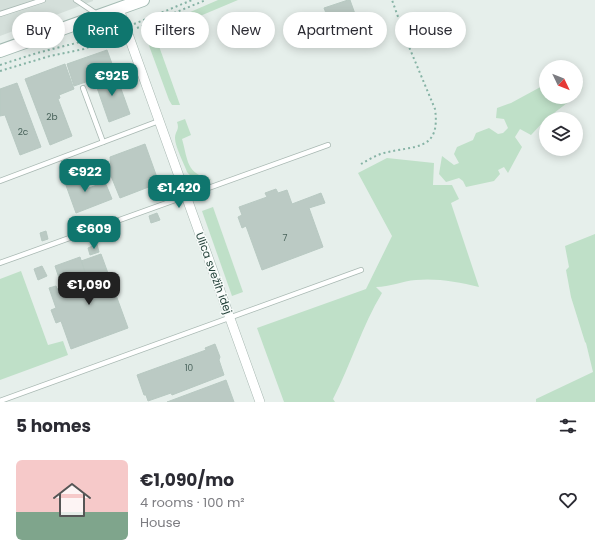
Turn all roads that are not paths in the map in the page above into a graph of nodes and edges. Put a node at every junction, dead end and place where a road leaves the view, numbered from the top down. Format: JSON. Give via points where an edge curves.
{"nodes":[{"id":1,"x":42,"y":0,"type":"edge"},
{"id":2,"x":76,"y":0,"type":"edge"},
{"id":3,"x":143,"y":0,"type":"edge"},
{"id":4,"x":119,"y":9,"type":"junction"},
{"id":5,"x":94,"y":12,"type":"edge"},
{"id":6,"x":111,"y":12,"type":"edge"},
{"id":7,"x":0,"y":14,"type":"edge"},
{"id":8,"x":73,"y":26,"type":"edge"},
{"id":9,"x":0,"y":52,"type":"edge"},
{"id":10,"x":83,"y":88,"type":"dead end"},
{"id":11,"x":159,"y":121,"type":"junction"},
{"id":12,"x":103,"y":142,"type":"junction"},
{"id":13,"x":328,"y":145,"type":"dead end"},
{"id":14,"x":0,"y":181,"type":"edge"},
{"id":15,"x":185,"y":195,"type":"junction"},
{"id":16,"x":0,"y":263,"type":"edge"},
{"id":17,"x":361,"y":270,"type":"dead end"},
{"id":18,"x":230,"y":318,"type":"junction"},
{"id":19,"x":0,"y":401,"type":"edge"},
{"id":20,"x":260,"y":402,"type":"edge"}],
"edges":[{"from":1,"to":7,"type":"lane"},
{"from":2,"to":5,"type":"lane"},
{"from":3,"to":4,"type":"street"},
{"from":4,"to":6,"type":"street"},
{"from":4,"to":11,"type":"street","name":"Ulica svežih idej"},
{"from":8,"to":9,"type":"street"},
{"from":10,"to":12,"type":"lane"},
{"from":11,"to":12,"type":"lane"},
{"from":11,"to":15,"type":"street","name":"Ulica svežih idej"},
{"from":12,"to":14,"type":"lane"},
{"from":13,"to":15,"type":"lane"},
{"from":15,"to":16,"type":"lane"},
{"from":15,"to":18,"type":"street","name":"Ulica svežih idej"},
{"from":17,"to":18,"type":"lane"},
{"from":18,"to":19,"type":"lane"},
{"from":18,"to":20,"type":"street","name":"Ulica svežih idej"}]}
